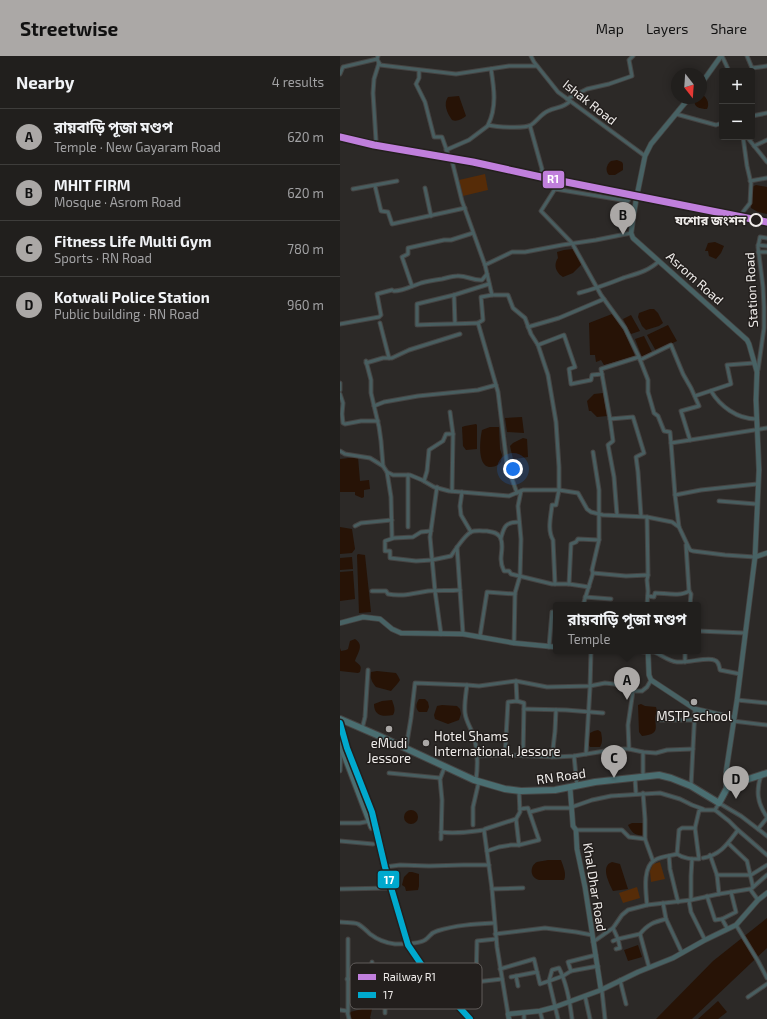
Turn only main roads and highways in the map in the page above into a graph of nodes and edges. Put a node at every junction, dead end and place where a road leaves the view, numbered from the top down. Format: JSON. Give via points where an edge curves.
{"nodes":[{"id":1,"x":340,"y":719,"type":"edge"},
{"id":2,"x":340,"y":724,"type":"edge"},
{"id":3,"x":353,"y":725,"type":"junction"},
{"id":4,"x":341,"y":745,"type":"edge"},
{"id":5,"x":764,"y":774,"type":"edge"},
{"id":6,"x":381,"y":851,"type":"junction"},
{"id":7,"x":419,"y":963,"type":"edge"},
{"id":8,"x":461,"y":1009,"type":"edge"},
{"id":9,"x":470,"y":1019,"type":"edge"}],
"edges":[{"from":1,"to":3,"type":"highway","name":"RN Road"},
{"from":2,"to":3,"type":"highway","name":"RN Road"},
{"from":2,"to":6,"type":"highway","via":[[372,812]]},
{"from":3,"to":5,"type":"highway","name":"RN Road","via":[[477,781],[519,791],[555,790],[595,782],[659,775],[691,786],[719,803],[730,785]]},
{"from":4,"to":6,"type":"highway"},
{"from":6,"to":7,"type":"highway","via":[[407,943]]},
{"from":8,"to":9,"type":"highway"}]}
